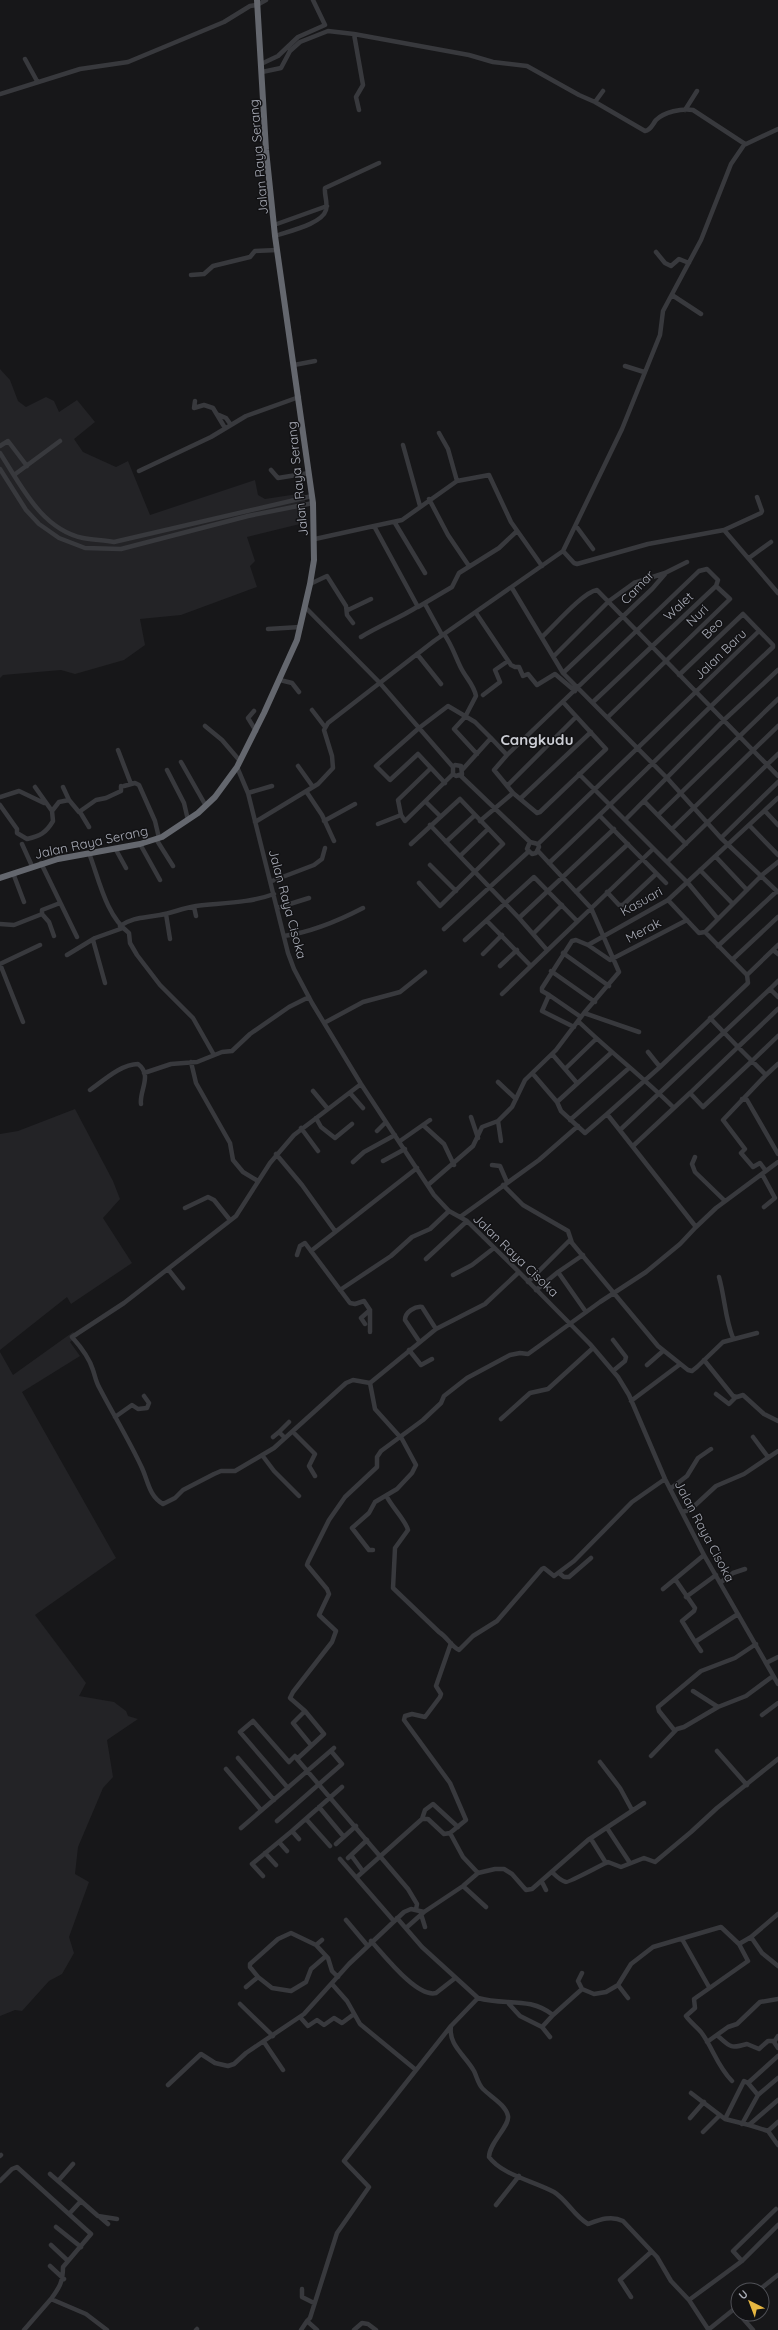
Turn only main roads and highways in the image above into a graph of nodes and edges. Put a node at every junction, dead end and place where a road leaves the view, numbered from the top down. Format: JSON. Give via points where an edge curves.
{"nodes":[{"id":1,"x":257,"y":3,"type":"edge"},
{"id":2,"x":0,"y":878,"type":"edge"}],
"edges":[{"from":1,"to":2,"type":"highway","name":"Jalan Raya Serang","via":[[266,150],[274,225],[313,499],[315,539],[310,584],[300,627],[280,680],[256,731],[238,764],[216,797],[206,806],[157,839],[41,863]]}]}
